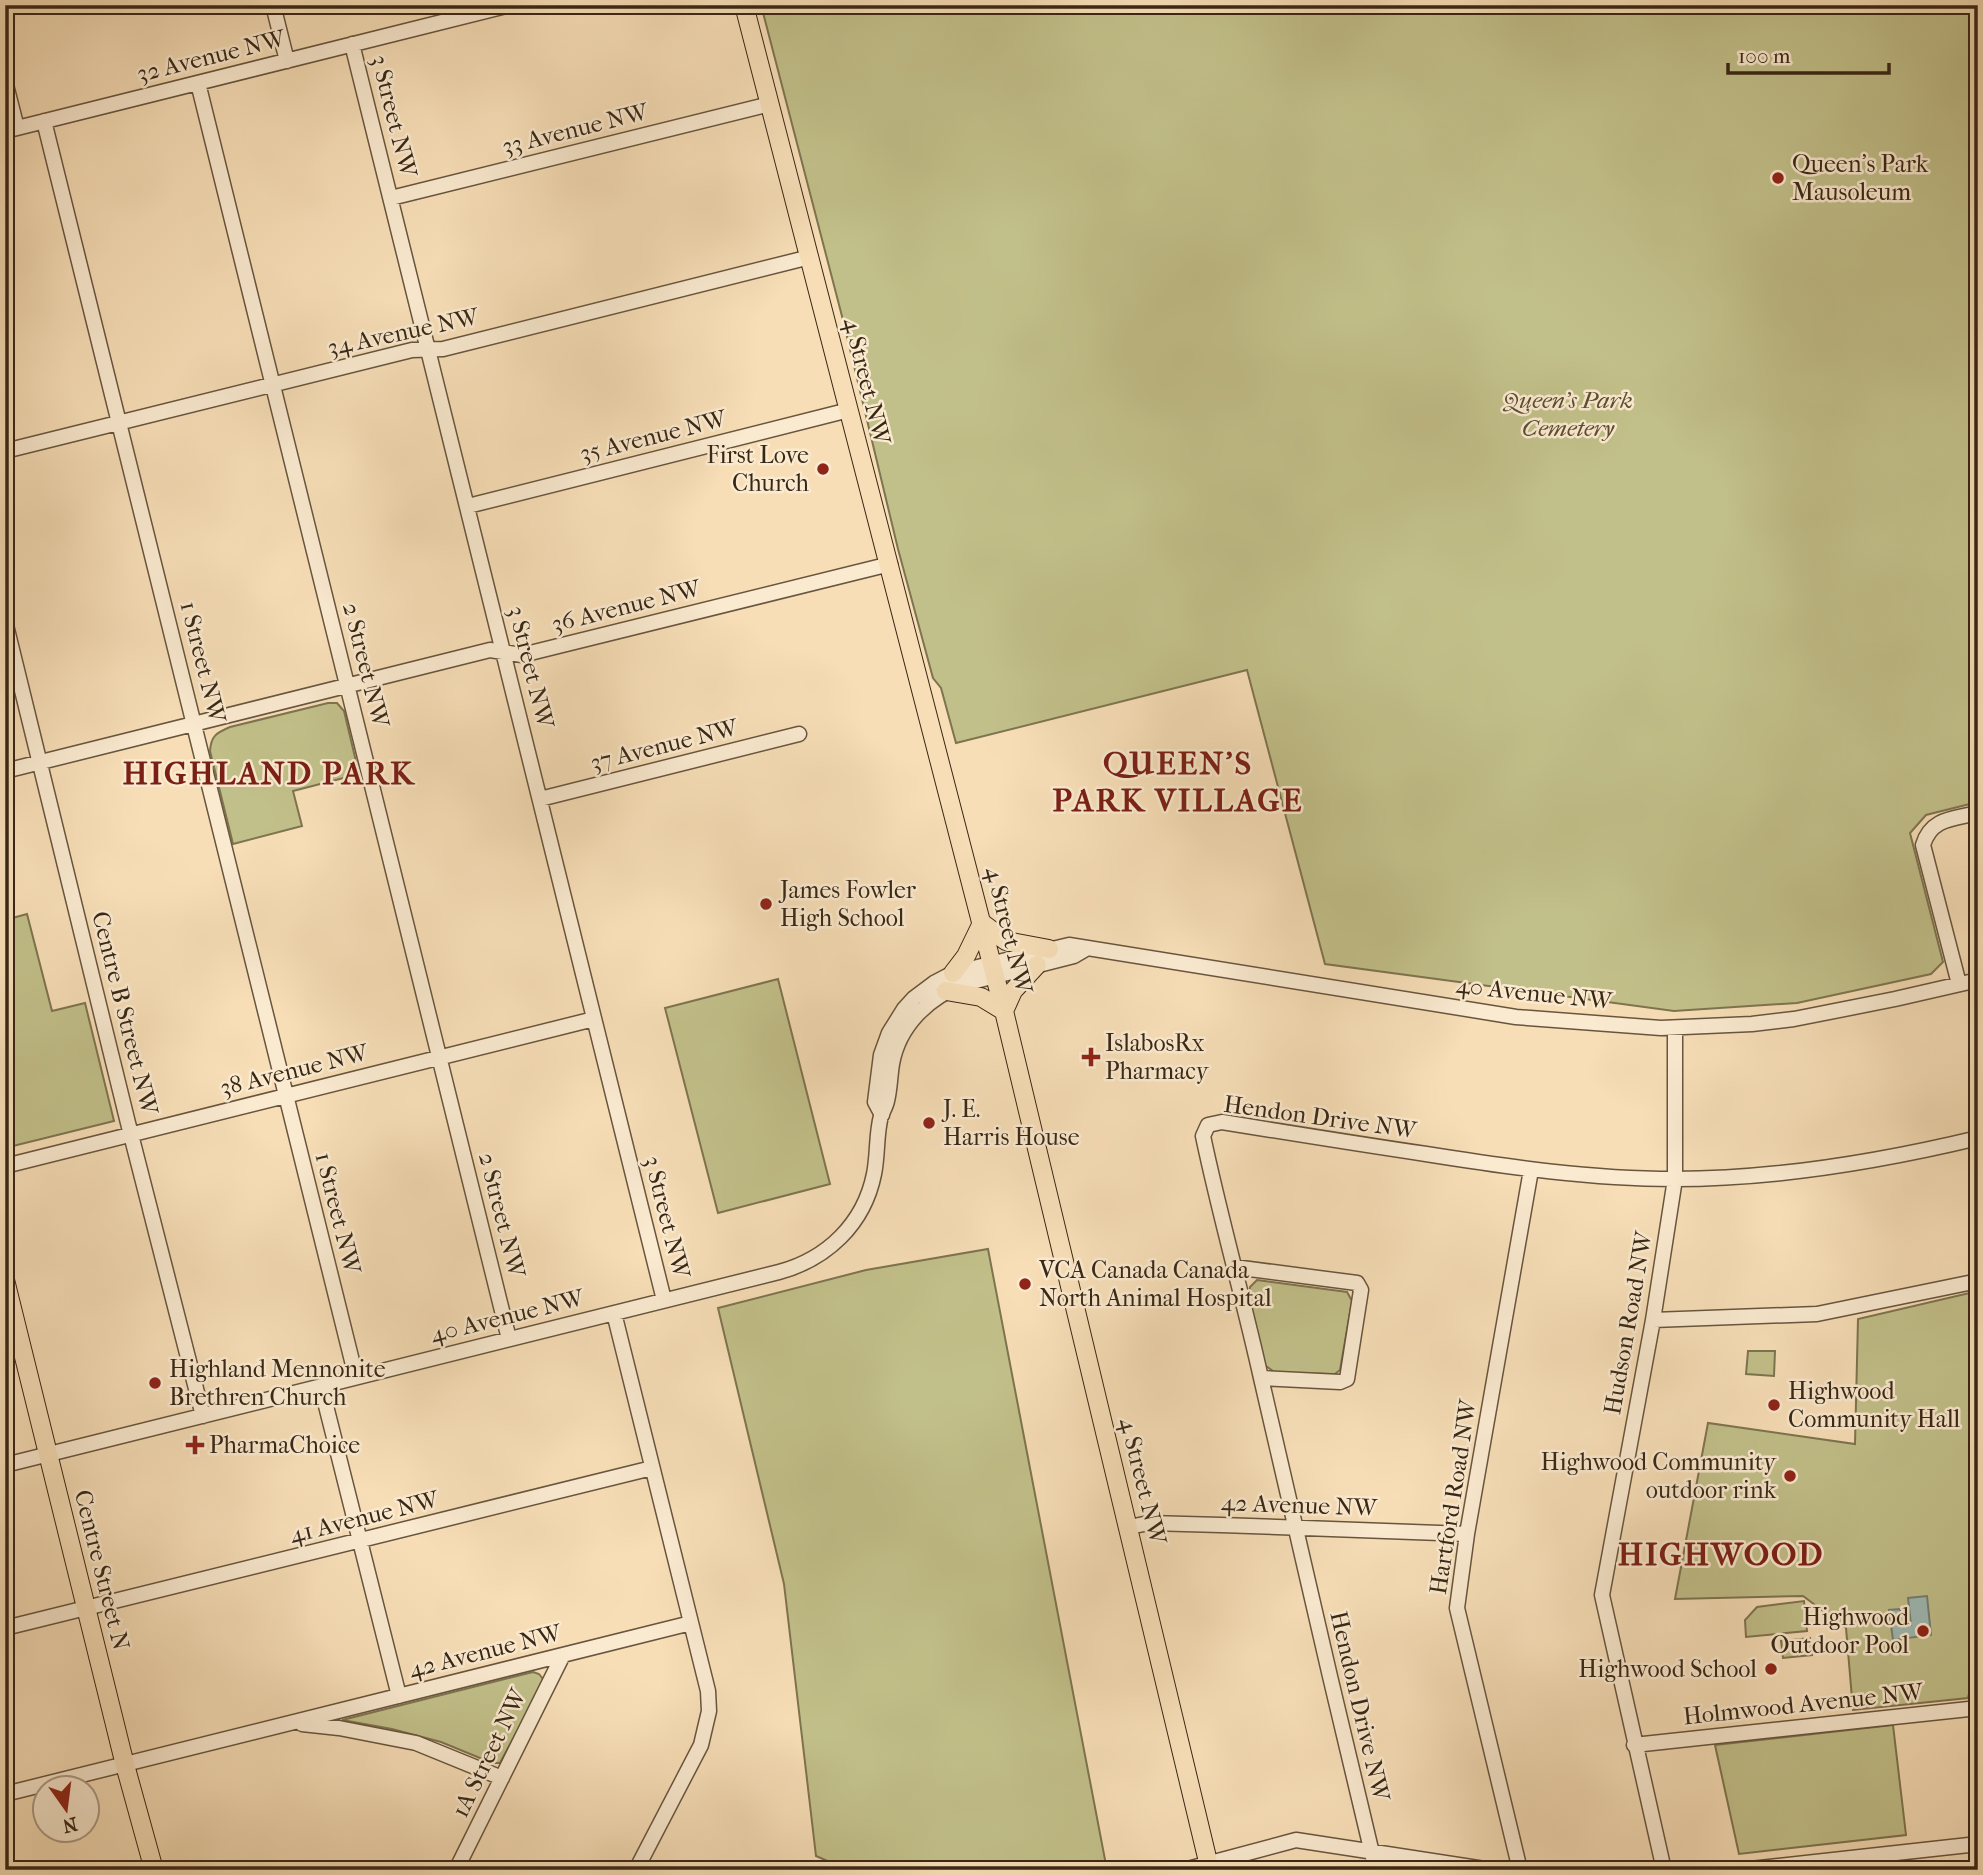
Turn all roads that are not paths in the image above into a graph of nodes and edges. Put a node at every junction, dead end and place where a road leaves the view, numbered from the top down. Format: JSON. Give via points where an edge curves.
{"nodes":[{"id":1,"x":273,"y":5,"type":"edge"},
{"id":2,"x":510,"y":5,"type":"edge"},
{"id":3,"x":744,"y":5,"type":"edge"},
{"id":4,"x":352,"y":44,"type":"junction"},
{"id":5,"x":287,"y":61,"type":"junction"},
{"id":6,"x":5,"y":81,"type":"edge"},
{"id":7,"x":198,"y":83,"type":"junction"},
{"id":8,"x":770,"y":104,"type":"junction"},
{"id":9,"x":44,"y":121,"type":"junction"},
{"id":10,"x":11,"y":130,"type":"edge"},
{"id":11,"x":391,"y":198,"type":"junction"},
{"id":12,"x":810,"y":257,"type":"junction"},
{"id":13,"x":428,"y":350,"type":"junction"},
{"id":14,"x":273,"y":384,"type":"junction"},
{"id":15,"x":849,"y":410,"type":"junction"},
{"id":16,"x":120,"y":422,"type":"junction"},
{"id":17,"x":5,"y":451,"type":"edge"},
{"id":18,"x":468,"y":506,"type":"junction"},
{"id":19,"x":890,"y":564,"type":"junction"},
{"id":20,"x":5,"y":621,"type":"edge"},
{"id":21,"x":504,"y":653,"type":"junction"},
{"id":22,"x":348,"y":687,"type":"junction"},
{"id":23,"x":195,"y":724,"type":"junction"},
{"id":24,"x":799,"y":734,"type":"dead end"},
{"id":25,"x":40,"y":762,"type":"junction"},
{"id":26,"x":5,"y":771,"type":"edge"},
{"id":27,"x":540,"y":799,"type":"junction"},
{"id":28,"x":1978,"y":813,"type":"edge"},
{"id":29,"x":982,"y":923,"type":"junction"},
{"id":30,"x":1049,"y":949,"type":"junction"},
{"id":31,"x":1086,"y":949,"type":"junction"},
{"id":32,"x":1037,"y":965,"type":"junction"},
{"id":33,"x":993,"y":969,"type":"junction"},
{"id":34,"x":953,"y":973,"type":"junction"},
{"id":35,"x":1978,"y":980,"type":"edge"},
{"id":36,"x":1959,"y":984,"type":"junction"},
{"id":37,"x":946,"y":990,"type":"junction"},
{"id":38,"x":1004,"y":1011,"type":"junction"},
{"id":39,"x":594,"y":1019,"type":"junction"},
{"id":40,"x":1675,"y":1028,"type":"junction"},
{"id":41,"x":439,"y":1058,"type":"junction"},
{"id":42,"x":285,"y":1096,"type":"junction"},
{"id":43,"x":881,"y":1115,"type":"junction"},
{"id":44,"x":131,"y":1134,"type":"junction"},
{"id":45,"x":1978,"y":1138,"type":"edge"},
{"id":46,"x":5,"y":1166,"type":"edge"},
{"id":47,"x":1531,"y":1170,"type":"junction"},
{"id":48,"x":1675,"y":1179,"type":"junction"},
{"id":49,"x":1234,"y":1267,"type":"junction"},
{"id":50,"x":5,"y":1280,"type":"edge"},
{"id":51,"x":1978,"y":1281,"type":"edge"},
{"id":52,"x":664,"y":1300,"type":"junction"},
{"id":53,"x":614,"y":1313,"type":"junction"},
{"id":54,"x":1653,"y":1320,"type":"junction"},
{"id":55,"x":509,"y":1339,"type":"junction"},
{"id":56,"x":356,"y":1377,"type":"junction"},
{"id":57,"x":1261,"y":1378,"type":"junction"},
{"id":58,"x":321,"y":1386,"type":"junction"},
{"id":59,"x":203,"y":1416,"type":"junction"},
{"id":60,"x":48,"y":1454,"type":"junction"},
{"id":61,"x":5,"y":1465,"type":"edge"},
{"id":62,"x":652,"y":1468,"type":"junction"},
{"id":63,"x":1129,"y":1527,"type":"junction"},
{"id":64,"x":1294,"y":1528,"type":"junction"},
{"id":65,"x":1467,"y":1534,"type":"junction"},
{"id":66,"x":360,"y":1542,"type":"junction"},
{"id":67,"x":86,"y":1609,"type":"junction"},
{"id":68,"x":691,"y":1623,"type":"junction"},
{"id":69,"x":5,"y":1629,"type":"edge"},
{"id":70,"x":563,"y":1655,"type":"junction"},
{"id":71,"x":399,"y":1696,"type":"junction"},
{"id":72,"x":1978,"y":1708,"type":"edge"},
{"id":73,"x":291,"y":1723,"type":"junction"},
{"id":74,"x":1634,"y":1745,"type":"junction"},
{"id":75,"x":125,"y":1765,"type":"junction"},
{"id":76,"x":502,"y":1778,"type":"junction"},
{"id":77,"x":5,"y":1794,"type":"edge"},
{"id":78,"x":1978,"y":1844,"type":"edge"},
{"id":79,"x":1372,"y":1854,"type":"junction"},
{"id":80,"x":1210,"y":1867,"type":"edge"},
{"id":81,"x":155,"y":1870,"type":"edge"},
{"id":82,"x":456,"y":1870,"type":"edge"},
{"id":83,"x":636,"y":1870,"type":"edge"},
{"id":84,"x":1184,"y":1870,"type":"edge"},
{"id":85,"x":1376,"y":1870,"type":"edge"},
{"id":86,"x":1491,"y":1870,"type":"edge"},
{"id":87,"x":1520,"y":1870,"type":"edge"},
{"id":88,"x":1664,"y":1870,"type":"edge"},
{"id":89,"x":1741,"y":1870,"type":"edge"}],
"edges":[{"from":1,"to":5,"type":"street"},
{"from":2,"to":4,"type":"street","name":"32 Avenue NW"},
{"from":3,"to":8,"type":"main road","name":"4 Street NW"},
{"from":4,"to":5,"type":"street","name":"32 Avenue NW"},
{"from":4,"to":11,"type":"street","name":"3 Street NW"},
{"from":5,"to":7,"type":"street","name":"32 Avenue NW"},
{"from":6,"to":10,"type":"street"},
{"from":7,"to":9,"type":"street","name":"32 Avenue NW"},
{"from":7,"to":14,"type":"street","name":"2 Street NW"},
{"from":8,"to":11,"type":"street","name":"33 Avenue NW"},
{"from":8,"to":12,"type":"main road","name":"4 Street NW"},
{"from":9,"to":10,"type":"street","name":"32 Avenue NW"},
{"from":9,"to":16,"type":"street","name":"1 Street NW"},
{"from":11,"to":13,"type":"street","name":"3 Street NW"},
{"from":12,"to":13,"type":"street","name":"34 Avenue NW"},
{"from":12,"to":15,"type":"main road","name":"4 Street NW"},
{"from":13,"to":14,"type":"street","name":"34 Avenue NW"},
{"from":13,"to":18,"type":"street","name":"3 Street NW"},
{"from":14,"to":16,"type":"street","name":"34 Avenue NW"},
{"from":14,"to":22,"type":"street","name":"2 Street NW"},
{"from":15,"to":18,"type":"street","name":"35 Avenue NW"},
{"from":15,"to":19,"type":"main road","name":"4 Street NW"},
{"from":16,"to":17,"type":"street","name":"34 Avenue NW"},
{"from":16,"to":23,"type":"street","name":"1 Street NW"},
{"from":18,"to":21,"type":"street","name":"3 Street NW"},
{"from":19,"to":21,"type":"street","name":"36 Avenue NW","via":[[522,655]]},
{"from":19,"to":29,"type":"main road","name":"4 Street NW"},
{"from":20,"to":25,"type":"street","name":"Centre B Street NW"},
{"from":21,"to":22,"type":"street","name":"36 Avenue NW","via":[[490,650]]},
{"from":21,"to":27,"type":"street","name":"3 Street NW"},
{"from":22,"to":23,"type":"street","name":"36 Avenue NW"},
{"from":22,"to":41,"type":"street","name":"2 Street NW"},
{"from":23,"to":25,"type":"street","name":"36 Avenue NW"},
{"from":23,"to":42,"type":"street","name":"1 Street NW"},
{"from":24,"to":27,"type":"street","name":"37 Avenue NW"},
{"from":25,"to":26,"type":"street","name":"36 Avenue NW"},
{"from":25,"to":44,"type":"street","name":"Centre B Street NW"},
{"from":27,"to":39,"type":"street","name":"3 Street NW"},
{"from":28,"to":36,"type":"street","via":[[1937,824],[1927,831],[1923,845]]},
{"from":29,"to":30,"type":"main road","via":[[1006,941]]},
{"from":29,"to":33,"type":"main road","name":"4 Street NW"},
{"from":29,"to":34,"type":"main road"},
{"from":30,"to":31,"type":"street","name":"40 Avenue NW","via":[[1069,945]]},
{"from":30,"to":33,"type":"street","name":"40 Avenue NW"},
{"from":31,"to":32,"type":"street","name":"40 Avenue NW"},
{"from":31,"to":40,"type":"street","name":"40 Avenue NW","via":[[1516,1017]]},
{"from":32,"to":33,"type":"street","name":"40 Avenue NW"},
{"from":32,"to":38,"type":"main road","via":[[1013,991]]},
{"from":33,"to":34,"type":"street","name":"40 Avenue NW"},
{"from":33,"to":37,"type":"street","name":"40 Avenue NW"},
{"from":33,"to":38,"type":"main road","name":"4 Street NW"},
{"from":34,"to":43,"type":"street","name":"40 Avenue NW","via":[[914,999],[889,1033],[875,1102]]},
{"from":35,"to":36,"type":"street","name":"40 Avenue NW"},
{"from":36,"to":40,"type":"street","name":"40 Avenue NW","via":[[1794,1019]]},
{"from":37,"to":38,"type":"main road","via":[[981,997]]},
{"from":37,"to":43,"type":"street","name":"40 Avenue NW","via":[[917,1015],[900,1039]]},
{"from":38,"to":63,"type":"main road","name":"4 Street NW"},
{"from":39,"to":41,"type":"street","name":"38 Avenue NW"},
{"from":39,"to":52,"type":"street","name":"3 Street NW"},
{"from":40,"to":48,"type":"street","name":"Hudson Road NW"},
{"from":41,"to":42,"type":"street","name":"38 Avenue NW"},
{"from":41,"to":55,"type":"street","name":"2 Street NW"},
{"from":42,"to":44,"type":"street","name":"38 Avenue NW"},
{"from":42,"to":56,"type":"street","name":"1 Street NW"},
{"from":43,"to":52,"type":"street","name":"40 Avenue NW","via":[[869,1192],[851,1226],[831,1247],[793,1269]]},
{"from":44,"to":46,"type":"street","name":"38 Avenue NW"},
{"from":44,"to":59,"type":"street","name":"Centre B Street NW"},
{"from":45,"to":48,"type":"street","name":"Hendon Drive NW","via":[[1819,1170]]},
{"from":47,"to":48,"type":"street","name":"Hendon Drive NW"},
{"from":47,"to":49,"type":"street","name":"Hendon Drive NW","via":[[1222,1122],[1208,1125],[1203,1136]]},
{"from":47,"to":65,"type":"street","name":"Hartford Road NW"},
{"from":48,"to":54,"type":"street","name":"Hudson Road NW"},
{"from":49,"to":57,"type":"street","name":"Hendon Drive NW"},
{"from":49,"to":57,"type":"street","via":[[1357,1283],[1361,1290],[1347,1379]]},
{"from":50,"to":60,"type":"main road","name":"Centre Street N"},
{"from":51,"to":54,"type":"street","via":[[1817,1314]]},
{"from":52,"to":53,"type":"street","name":"40 Avenue NW"},
{"from":53,"to":55,"type":"street","name":"40 Avenue NW"},
{"from":53,"to":62,"type":"street"},
{"from":54,"to":74,"type":"street","name":"Hudson Road NW","via":[[1602,1595]]},
{"from":55,"to":56,"type":"street","name":"40 Avenue NW"},
{"from":56,"to":58,"type":"street","name":"40 Avenue NW"},
{"from":57,"to":64,"type":"street","name":"Hendon Drive NW"},
{"from":58,"to":59,"type":"street","name":"40 Avenue NW"},
{"from":58,"to":66,"type":"street"},
{"from":59,"to":60,"type":"street","name":"40 Avenue NW"},
{"from":60,"to":61,"type":"street","name":"40 Avenue NW"},
{"from":60,"to":67,"type":"main road","name":"Centre Street N"},
{"from":62,"to":66,"type":"street","name":"41 Avenue NW"},
{"from":62,"to":68,"type":"street"},
{"from":63,"to":64,"type":"street","name":"42 Avenue NW","via":[[1149,1523]]},
{"from":63,"to":80,"type":"main road","name":"4 Street NW"},
{"from":64,"to":65,"type":"street","name":"42 Avenue NW"},
{"from":64,"to":79,"type":"street","name":"Hendon Drive NW"},
{"from":65,"to":87,"type":"street","name":"Hartford Road NW","via":[[1457,1608]]},
{"from":66,"to":67,"type":"street","name":"41 Avenue NW"},
{"from":66,"to":71,"type":"street"},
{"from":67,"to":69,"type":"street","name":"41 Avenue NW"},
{"from":67,"to":75,"type":"main road","name":"Centre Street N"},
{"from":68,"to":70,"type":"street","name":"42 Avenue NW"},
{"from":68,"to":83,"type":"street","via":[[708,1691],[706,1728]]},
{"from":70,"to":71,"type":"street","name":"42 Avenue NW"},
{"from":70,"to":76,"type":"street","name":"1A Street NW"},
{"from":71,"to":73,"type":"street","name":"42 Avenue NW"},
{"from":72,"to":74,"type":"street","name":"Holmwood Avenue NW"},
{"from":73,"to":75,"type":"street","name":"42 Avenue NW"},
{"from":73,"to":76,"type":"street","name":"42 Avenue NW","via":[[416,1743]]},
{"from":74,"to":88,"type":"street","name":"Hudson Road NW"},
{"from":75,"to":77,"type":"street","name":"42 Avenue NW"},
{"from":75,"to":81,"type":"main road","name":"Centre Street N"},
{"from":76,"to":82,"type":"street","name":"1A Street NW"},
{"from":78,"to":89,"type":"street"},
{"from":79,"to":80,"type":"street","via":[[1296,1840]]},
{"from":79,"to":85,"type":"street","name":"Hendon Drive NW"},
{"from":79,"to":86,"type":"street"},
{"from":80,"to":84,"type":"street"}]}
